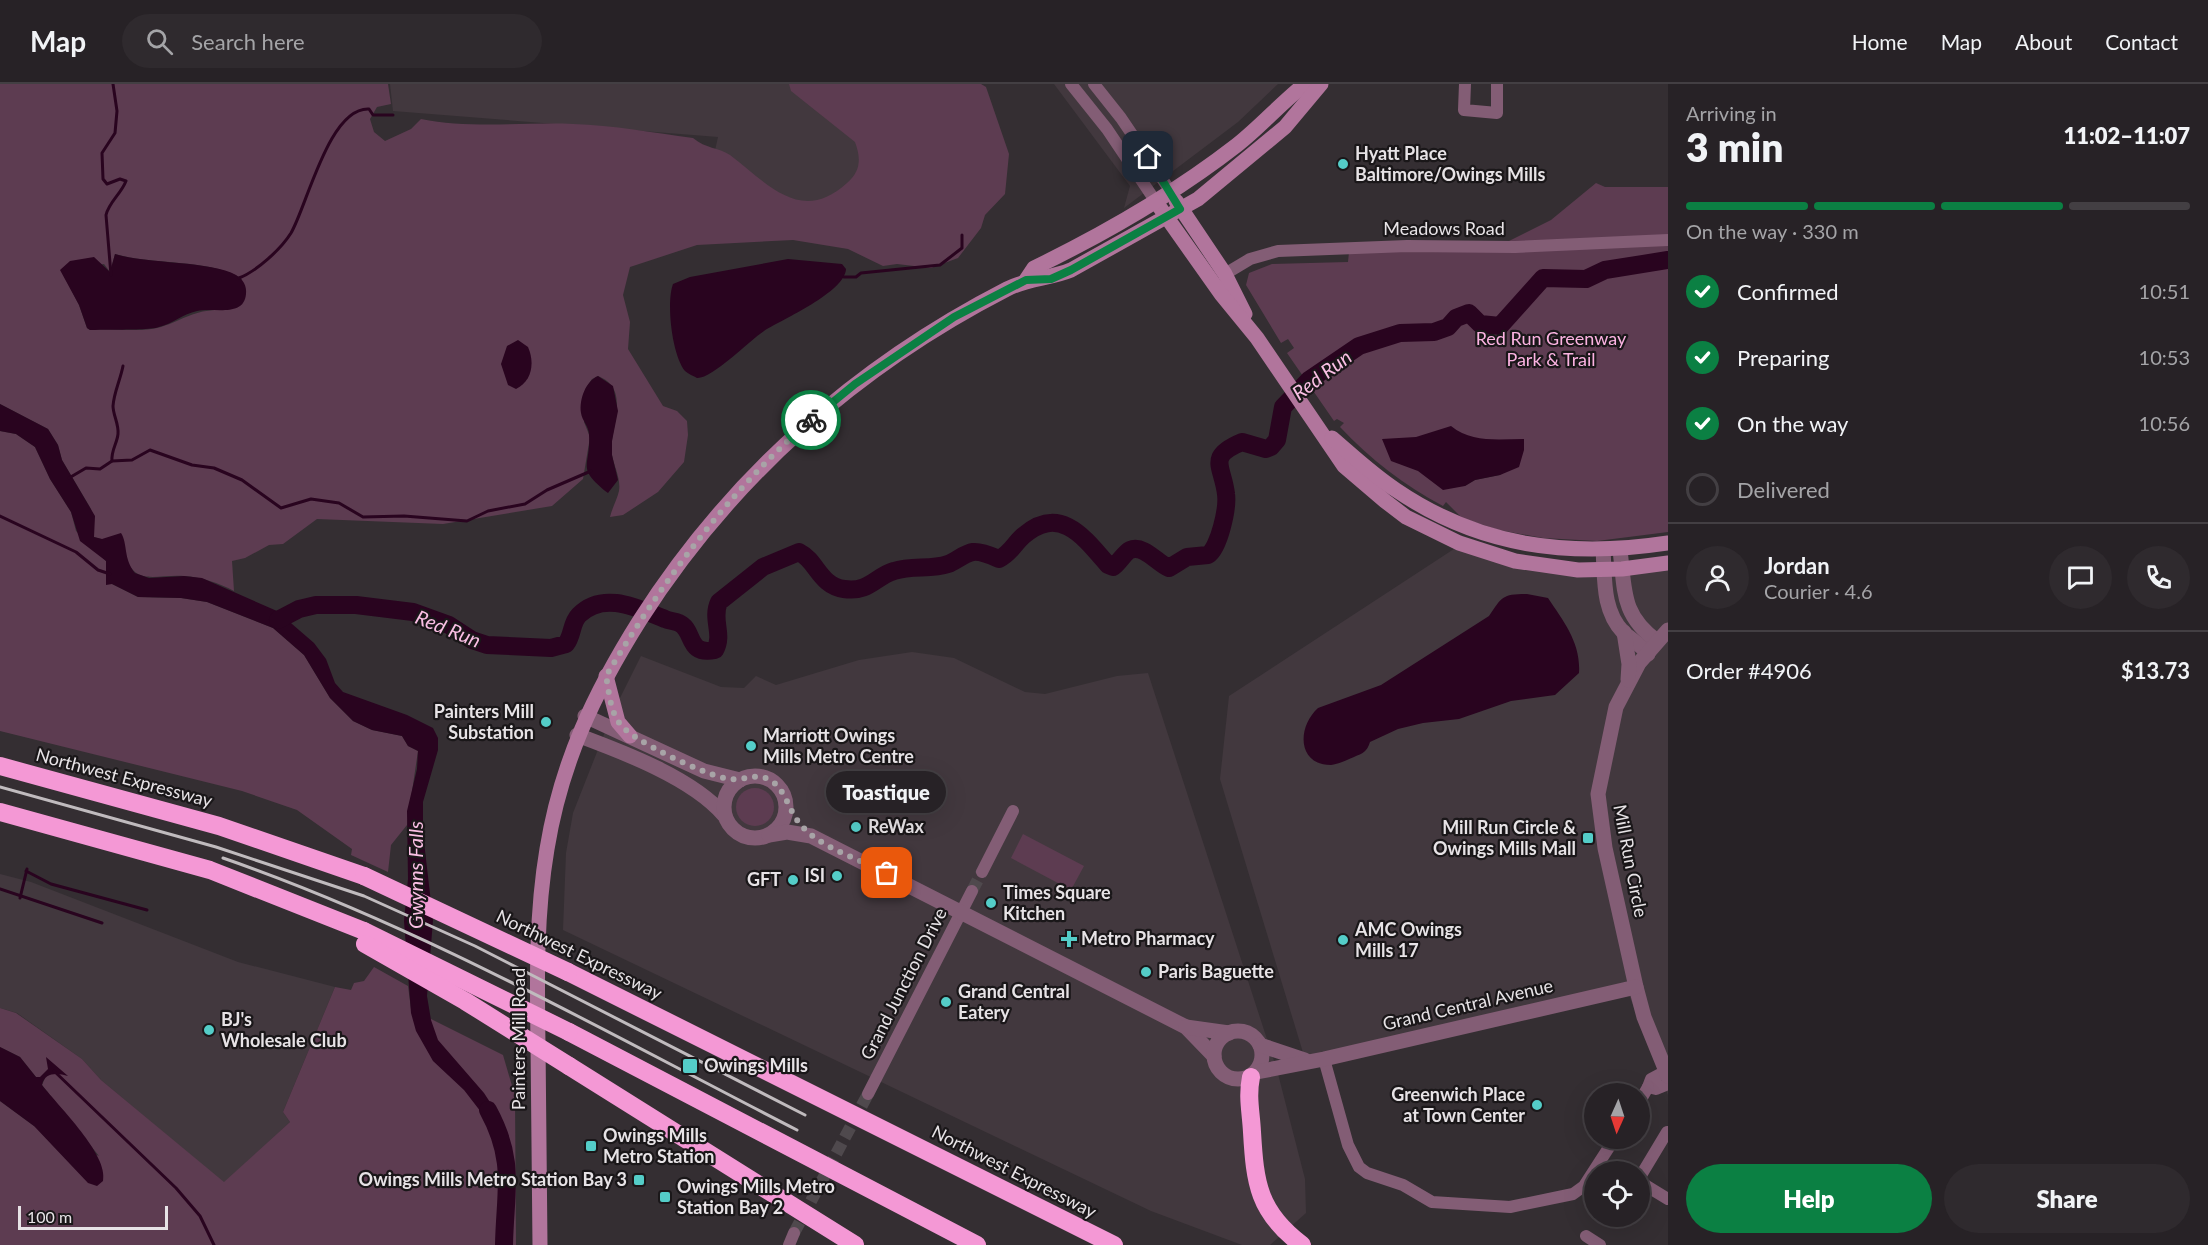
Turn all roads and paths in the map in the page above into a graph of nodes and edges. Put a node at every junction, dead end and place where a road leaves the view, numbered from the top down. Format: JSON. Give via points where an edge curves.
{"nodes":[{"id":1,"x":1071,"y":84,"type":"edge"},
{"id":2,"x":1094,"y":84,"type":"edge"},
{"id":3,"x":1305,"y":84,"type":"edge"},
{"id":4,"x":1321,"y":84,"type":"edge"},
{"id":5,"x":1465,"y":84,"type":"edge"},
{"id":6,"x":1497,"y":84,"type":"edge"},
{"id":7,"x":1171,"y":192,"type":"junction"},
{"id":8,"x":1156,"y":202,"type":"junction"},
{"id":9,"x":1180,"y":209,"type":"junction"},
{"id":10,"x":1166,"y":217,"type":"junction"},
{"id":11,"x":1668,"y":240,"type":"edge"},
{"id":12,"x":1225,"y":274,"type":"junction"},
{"id":13,"x":1026,"y":280,"type":"junction"},
{"id":14,"x":1257,"y":338,"type":"junction"},
{"id":15,"x":1320,"y":429,"type":"junction"},
{"id":16,"x":1668,"y":543,"type":"edge"},
{"id":17,"x":1604,"y":550,"type":"junction"},
{"id":18,"x":1620,"y":550,"type":"junction"},
{"id":19,"x":1668,"y":563,"type":"edge"},
{"id":20,"x":1622,"y":569,"type":"junction"},
{"id":21,"x":1604,"y":570,"type":"junction"},
{"id":22,"x":1631,"y":616,"type":"junction"},
{"id":23,"x":1668,"y":623,"type":"edge"},
{"id":24,"x":1624,"y":633,"type":"junction"},
{"id":25,"x":1662,"y":635,"type":"edge"},
{"id":26,"x":1648,"y":654,"type":"junction"},
{"id":27,"x":606,"y":676,"type":"junction"},
{"id":28,"x":1628,"y":683,"type":"junction"},
{"id":29,"x":585,"y":716,"type":"junction"},
{"id":30,"x":577,"y":735,"type":"junction"},
{"id":31,"x":630,"y":736,"type":"junction"},
{"id":32,"x":0,"y":766,"type":"edge"},
{"id":33,"x":740,"y":780,"type":"junction"},
{"id":34,"x":786,"y":802,"type":"junction"},
{"id":35,"x":1012,"y":811,"type":"dead end"},
{"id":36,"x":0,"y":812,"type":"edge"},
{"id":37,"x":724,"y":815,"type":"junction"},
{"id":38,"x":769,"y":835,"type":"junction"},
{"id":39,"x":811,"y":836,"type":"junction"},
{"id":40,"x":982,"y":872,"type":"tunnel mouth"},
{"id":41,"x":972,"y":891,"type":"tunnel mouth"},
{"id":42,"x":962,"y":911,"type":"junction"},
{"id":43,"x":365,"y":937,"type":"junction"},
{"id":44,"x":1636,"y":987,"type":"junction"},
{"id":45,"x":1186,"y":1027,"type":"junction"},
{"id":46,"x":1229,"y":1033,"type":"junction"},
{"id":47,"x":1260,"y":1045,"type":"junction"},
{"id":48,"x":1214,"y":1056,"type":"junction"},
{"id":49,"x":1324,"y":1059,"type":"junction"},
{"id":50,"x":1308,"y":1061,"type":"junction"},
{"id":51,"x":1254,"y":1074,"type":"junction"},
{"id":52,"x":1667,"y":1077,"type":"edge"},
{"id":53,"x":1650,"y":1083,"type":"edge"},
{"id":54,"x":868,"y":1094,"type":"tunnel mouth"},
{"id":55,"x":1667,"y":1132,"type":"edge"},
{"id":56,"x":1608,"y":1149,"type":"edge"},
{"id":57,"x":1649,"y":1161,"type":"edge"},
{"id":58,"x":1650,"y":1188,"type":"edge"},
{"id":59,"x":1668,"y":1199,"type":"edge"},
{"id":60,"x":1587,"y":1236,"type":"dead end"},
{"id":61,"x":540,"y":1245,"type":"edge"},
{"id":62,"x":855,"y":1245,"type":"edge"},
{"id":63,"x":977,"y":1245,"type":"edge"},
{"id":64,"x":1114,"y":1245,"type":"edge"},
{"id":65,"x":1302,"y":1245,"type":"edge"},
{"id":66,"x":1600,"y":1245,"type":"edge"}],
"edges":[{"from":1,"to":8,"type":"street"},
{"from":2,"to":7,"type":"street"},
{"from":3,"to":7,"type":"main road","name":"Painters Mill Road","via":[[1239,143]]},
{"from":4,"to":9,"type":"main road","name":"Painters Mill Road","via":[[1285,127]]},
{"from":5,"to":6,"type":"street","via":[[1464,110],[1497,112]]},
{"from":7,"to":8,"type":"main road","name":"Painters Mill Road"},
{"from":7,"to":9,"type":"main road"},
{"from":8,"to":10,"type":"main road"},
{"from":8,"to":13,"type":"main road","name":"Painters Mill Road","via":[[1034,268]]},
{"from":9,"to":10,"type":"main road","name":"Painters Mill Road"},
{"from":9,"to":12,"type":"main road"},
{"from":10,"to":13,"type":"main road","name":"Painters Mill Road","via":[[1051,279]]},
{"from":10,"to":14,"type":"main road"},
{"from":11,"to":12,"type":"street","name":"Meadows Road","via":[[1278,251],[1250,259]]},
{"from":12,"to":14,"type":"main road"},
{"from":13,"to":27,"type":"main road","name":"Painters Mill Road","via":[[911,344],[809,421],[724,506],[657,594]]},
{"from":14,"to":15,"type":"main road"},
{"from":15,"to":17,"type":"main road","via":[[1396,490],[1466,527],[1530,545]]},
{"from":15,"to":21,"type":"main road","via":[[1344,466],[1367,487],[1406,517],[1433,531],[1515,561]]},
{"from":16,"to":18,"type":"main road"},
{"from":17,"to":18,"type":"main road"},
{"from":17,"to":21,"type":"street"},
{"from":18,"to":20,"type":"street"},
{"from":19,"to":20,"type":"main road"},
{"from":20,"to":21,"type":"main road"},
{"from":20,"to":22,"type":"street"},
{"from":21,"to":24,"type":"street","via":[[1608,605]]},
{"from":22,"to":23,"type":"street","via":[[1645,626]]},
{"from":22,"to":25,"type":"street"},
{"from":24,"to":26,"type":"street"},
{"from":24,"to":28,"type":"street"},
{"from":25,"to":26,"type":"street","name":"Mill Run Circle"},
{"from":26,"to":28,"type":"street","name":"Mill Run Circle"},
{"from":27,"to":29,"type":"main road","name":"Painters Mill Road"},
{"from":27,"to":31,"type":"main road","via":[[618,722]]},
{"from":28,"to":44,"type":"street","name":"Mill Run Circle","via":[[1611,723],[1598,794],[1605,848]]},
{"from":29,"to":30,"type":"main road","name":"Painters Mill Road"},
{"from":29,"to":31,"type":"street","name":"Grand Central Avenue"},
{"from":30,"to":37,"type":"street","name":"Grand Central Avenue","via":[[619,751],[698,791]]},
{"from":30,"to":61,"type":"main road","name":"Painters Mill Road","via":[[553,818],[540,899]]},
{"from":31,"to":33,"type":"street","name":"Grand Central Avenue","via":[[704,771]]},
{"from":32,"to":64,"type":"highway","name":"Northwest Expressway","bridge":true,"via":[[219,826],[364,876],[568,972]]},
{"from":33,"to":34,"type":"street","name":"Grand Central Avenue","via":[[753,776],[772,781]]},
{"from":33,"to":37,"type":"street","via":[[726,795]]},
{"from":34,"to":38,"type":"street","via":[[783,819]]},
{"from":34,"to":39,"type":"street","name":"Grand Central Avenue"},
{"from":35,"to":40,"type":"street"},
{"from":36,"to":43,"type":"highway","via":[[210,870],[264,890]]},
{"from":37,"to":38,"type":"street","name":"Grand Central Avenue","via":[[738,834],[748,838]]},
{"from":38,"to":39,"type":"street","name":"Grand Central Avenue","via":[[788,832]]},
{"from":39,"to":42,"type":"street","name":"Grand Central Avenue"},
{"from":41,"to":42,"type":"street","name":"Grand Junction Drive"},
{"from":42,"to":45,"type":"street","name":"Grand Central Avenue"},
{"from":42,"to":54,"type":"street","name":"Grand Junction Drive"},
{"from":43,"to":62,"type":"highway","bridge":true},
{"from":43,"to":63,"type":"highway","bridge":true,"via":[[569,1032]]},
{"from":44,"to":49,"type":"street","name":"Grand Central Avenue"},
{"from":44,"to":52,"type":"street","name":"Mill Run Circle"},
{"from":45,"to":46,"type":"street","name":"Grand Central Avenue"},
{"from":45,"to":48,"type":"street","name":"Grand Central Avenue"},
{"from":46,"to":47,"type":"street","name":"Grand Central Avenue","via":[[1245,1032]]},
{"from":46,"to":48,"type":"street","via":[[1217,1044]]},
{"from":47,"to":50,"type":"street","name":"Grand Central Avenue"},
{"from":47,"to":51,"type":"street","via":[[1263,1056]]},
{"from":48,"to":51,"type":"street","name":"Grand Central Avenue","via":[[1217,1068],[1230,1078],[1244,1079]]},
{"from":49,"to":50,"type":"street","name":"Grand Central Avenue"},
{"from":49,"to":56,"type":"street","via":[[1348,1145],[1359,1167],[1432,1202],[1510,1207],[1574,1194],[1584,1186]]},
{"from":50,"to":51,"type":"street","name":"Grand Central Avenue"},
{"from":51,"to":65,"type":"highway","via":[[1247,1094],[1254,1176],[1265,1206]]},
{"from":52,"to":53,"type":"street","via":[[1651,1079]]},
{"from":55,"to":57,"type":"street"},
{"from":58,"to":59,"type":"street"},
{"from":60,"to":66,"type":"street"}]}
